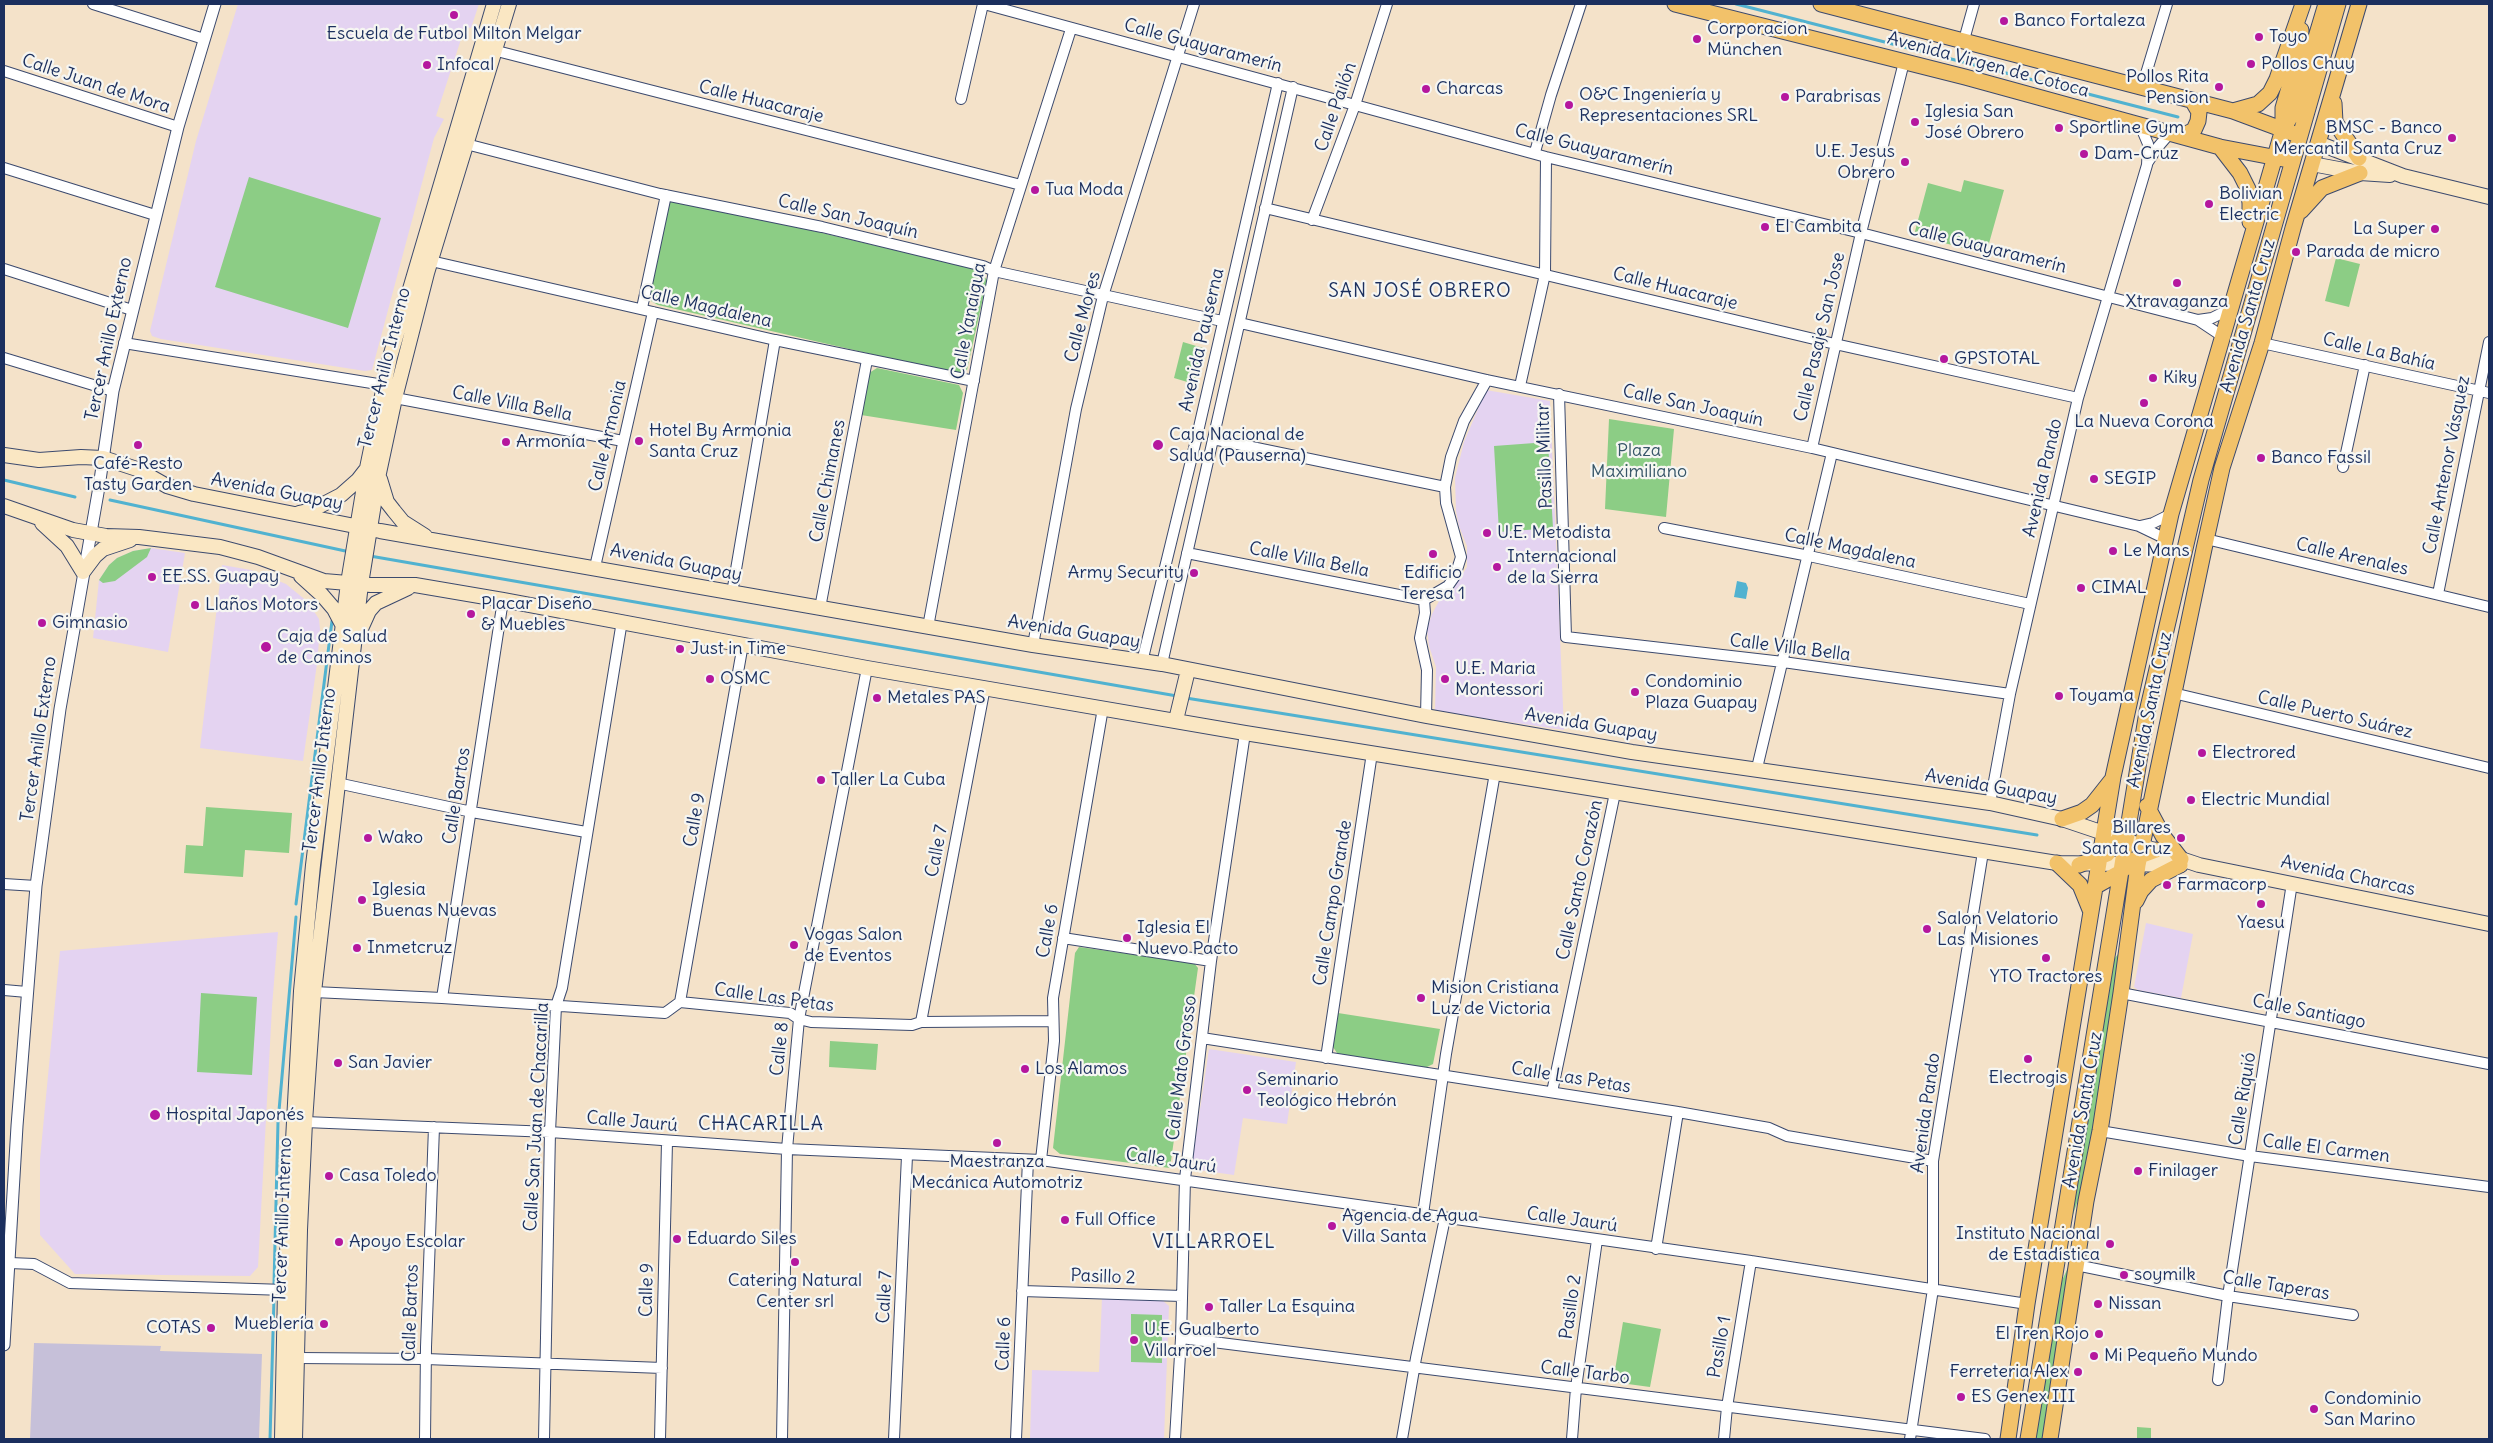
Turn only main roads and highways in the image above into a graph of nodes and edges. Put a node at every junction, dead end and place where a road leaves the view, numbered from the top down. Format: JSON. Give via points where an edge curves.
{"nodes":[{"id":1,"x":501,"y":4,"type":"edge"},
{"id":2,"x":509,"y":4,"type":"edge"},
{"id":3,"x":1675,"y":4,"type":"edge"},
{"id":4,"x":1821,"y":4,"type":"edge"},
{"id":5,"x":2304,"y":4,"type":"edge"},
{"id":6,"x":2326,"y":4,"type":"edge"},
{"id":7,"x":2338,"y":4,"type":"edge"},
{"id":8,"x":2359,"y":4,"type":"edge"},
{"id":9,"x":492,"y":10,"type":"edge"},
{"id":10,"x":2349,"y":38,"type":"junction"},
{"id":11,"x":493,"y":50,"type":"junction"},
{"id":12,"x":2316,"y":78,"type":"junction"},
{"id":13,"x":2335,"y":86,"type":"junction"},
{"id":14,"x":2192,"y":100,"type":"junction"},
{"id":15,"x":2233,"y":111,"type":"junction"},
{"id":16,"x":2283,"y":129,"type":"junction"},
{"id":17,"x":2176,"y":135,"type":"junction"},
{"id":18,"x":2300,"y":136,"type":"junction"},
{"id":19,"x":2318,"y":143,"type":"junction"},
{"id":20,"x":466,"y":144,"type":"junction"},
{"id":21,"x":2220,"y":147,"type":"junction"},
{"id":22,"x":2275,"y":157,"type":"junction"},
{"id":23,"x":2292,"y":160,"type":"junction"},
{"id":24,"x":2312,"y":164,"type":"junction"},
{"id":25,"x":2360,"y":166,"type":"junction"},
{"id":26,"x":2489,"y":197,"type":"edge"},
{"id":27,"x":2273,"y":225,"type":"junction"},
{"id":28,"x":2293,"y":228,"type":"junction"},
{"id":29,"x":2248,"y":246,"type":"junction"},
{"id":30,"x":429,"y":267,"type":"junction"},
{"id":31,"x":2278,"y":283,"type":"junction"},
{"id":32,"x":410,"y":287,"type":"junction"},
{"id":33,"x":384,"y":385,"type":"junction"},
{"id":34,"x":383,"y":454,"type":"junction"},
{"id":35,"x":4,"y":455,"type":"edge"},
{"id":36,"x":2222,"y":468,"type":"junction"},
{"id":37,"x":373,"y":470,"type":"junction"},
{"id":38,"x":4,"y":506,"type":"edge"},
{"id":39,"x":296,"y":514,"type":"junction"},
{"id":40,"x":36,"y":517,"type":"junction"},
{"id":41,"x":363,"y":533,"type":"junction"},
{"id":42,"x":139,"y":537,"type":"junction"},
{"id":43,"x":437,"y":541,"type":"junction"},
{"id":44,"x":295,"y":571,"type":"junction"},
{"id":45,"x":2178,"y":580,"type":"junction"},
{"id":46,"x":354,"y":584,"type":"junction"},
{"id":47,"x":414,"y":585,"type":"junction"},
{"id":48,"x":343,"y":626,"type":"junction"},
{"id":49,"x":354,"y":651,"type":"junction"},
{"id":50,"x":338,"y":665,"type":"junction"},
{"id":51,"x":1188,"y":670,"type":"junction"},
{"id":52,"x":1178,"y":714,"type":"junction"},
{"id":53,"x":2113,"y":777,"type":"junction"},
{"id":54,"x":337,"y":783,"type":"junction"},
{"id":55,"x":2135,"y":784,"type":"junction"},
{"id":56,"x":2149,"y":808,"type":"junction"},
{"id":57,"x":319,"y":819,"type":"junction"},
{"id":58,"x":2062,"y":819,"type":"junction"},
{"id":59,"x":2104,"y":833,"type":"junction"},
{"id":60,"x":2123,"y":839,"type":"junction"},
{"id":61,"x":2135,"y":860,"type":"junction"},
{"id":62,"x":2100,"y":861,"type":"junction"},
{"id":63,"x":2181,"y":862,"type":"junction"},
{"id":64,"x":2057,"y":863,"type":"junction"},
{"id":65,"x":313,"y":865,"type":"junction"},
{"id":66,"x":2080,"y":865,"type":"joint"},
{"id":67,"x":2096,"y":886,"type":"junction"},
{"id":68,"x":325,"y":897,"type":"junction"},
{"id":69,"x":2133,"y":906,"type":"junction"},
{"id":70,"x":2092,"y":914,"type":"junction"},
{"id":71,"x":2489,"y":924,"type":"edge"},
{"id":72,"x":314,"y":992,"type":"junction"},
{"id":73,"x":305,"y":1128,"type":"junction"},
{"id":74,"x":292,"y":1157,"type":"junction"},
{"id":75,"x":2086,"y":1201,"type":"junction"},
{"id":76,"x":2051,"y":1288,"type":"junction"},
{"id":77,"x":285,"y":1290,"type":"junction"},
{"id":78,"x":296,"y":1417,"type":"junction"},
{"id":79,"x":282,"y":1439,"type":"edge"},
{"id":80,"x":296,"y":1439,"type":"edge"},
{"id":81,"x":2008,"y":1439,"type":"edge"},
{"id":82,"x":2028,"y":1439,"type":"edge"},
{"id":83,"x":2050,"y":1439,"type":"edge"}],
"edges":[{"from":1,"to":11,"type":"main road"},
{"from":2,"to":11,"type":"main road","name":"Tercer Anillo Interno"},
{"from":3,"to":17,"type":"main road","name":"Avenida Virgen de Cotoca"},
{"from":4,"to":14,"type":"main road","name":"Avenida Virgen de Cotoca"},
{"from":5,"to":15,"type":"main road","via":[[2274,88],[2258,104]]},
{"from":5,"to":16,"type":"main road","name":"Avenida Santa Cruz","via":[[2298,58],[2283,108]]},
{"from":6,"to":16,"type":"main road","name":"Avenida Santa Cruz","via":[[2294,111]]},
{"from":7,"to":12,"type":"main road","name":"Avenida Santa Cruz"},
{"from":8,"to":10,"type":"main road","name":"Avenida Santa Cruz"},
{"from":9,"to":20,"type":"main road","via":[[484,60],[463,134]]},
{"from":9,"to":32,"type":"main road","name":"Tercer Anillo Interno"},
{"from":10,"to":12,"type":"main road"},
{"from":10,"to":13,"type":"main road","name":"Avenida Santa Cruz"},
{"from":11,"to":20,"type":"main road","name":"Tercer Anillo Interno"},
{"from":12,"to":18,"type":"main road","name":"Avenida Santa Cruz"},
{"from":13,"to":19,"type":"main road","name":"Avenida Santa Cruz"},
{"from":13,"to":25,"type":"main road","via":[[2335,122]]},
{"from":14,"to":15,"type":"main road","name":"Avenida Virgen de Cotoca"},
{"from":14,"to":17,"type":"main road","via":[[2199,112],[2198,122],[2194,130]]},
{"from":15,"to":16,"type":"main road","name":"Avenida Virgen de Cotoca"},
{"from":16,"to":18,"type":"main road","name":"Avenida Virgen de Cotoca"},
{"from":16,"to":22,"type":"main road","name":"Avenida Santa Cruz"},
{"from":17,"to":21,"type":"main road","name":"Avenida Virgen de Cotoca"},
{"from":18,"to":19,"type":"main road","name":"Avenida Virgen de Cotoca"},
{"from":18,"to":23,"type":"main road","name":"Avenida Santa Cruz"},
{"from":19,"to":24,"type":"main road","name":"Avenida Santa Cruz"},
{"from":19,"to":25,"type":"main road"},
{"from":20,"to":30,"type":"main road","name":"Tercer Anillo Interno"},
{"from":20,"to":32,"type":"main road","via":[[457,152],[421,270]]},
{"from":21,"to":22,"type":"main road","name":"Avenida Virgen de Cotoca"},
{"from":21,"to":29,"type":"main road","via":[[2248,189]]},
{"from":22,"to":23,"type":"main road","name":"Avenida Virgen de Cotoca"},
{"from":22,"to":29,"type":"main road","name":"Avenida Santa Cruz"},
{"from":23,"to":24,"type":"main road","name":"Avenida Virgen de Cotoca"},
{"from":23,"to":27,"type":"main road","name":"Avenida Santa Cruz"},
{"from":24,"to":25,"type":"main road"},
{"from":24,"to":28,"type":"main road","name":"Avenida Santa Cruz"},
{"from":25,"to":26,"type":"main road"},
{"from":25,"to":28,"type":"main road","via":[[2322,188],[2300,212]]},
{"from":27,"to":31,"type":"main road"},
{"from":27,"to":45,"type":"main road","name":"Avenida Santa Cruz","via":[[2201,480]]},
{"from":28,"to":31,"type":"main road","name":"Avenida Santa Cruz"},
{"from":29,"to":53,"type":"main road","name":"Avenida Santa Cruz","via":[[2171,514]]},
{"from":30,"to":33,"type":"main road","via":[[418,285],[394,379]]},
{"from":30,"to":34,"type":"main road","name":"Tercer Anillo Interno"},
{"from":31,"to":36,"type":"main road","name":"Avenida Santa Cruz"},
{"from":32,"to":33,"type":"main road","name":"Tercer Anillo Interno"},
{"from":33,"to":34,"type":"main road","via":[[390,396]]},
{"from":33,"to":37,"type":"main road","name":"Tercer Anillo Interno"},
{"from":34,"to":37,"type":"main road","name":"Tercer Anillo Interno"},
{"from":35,"to":39,"type":"main road","name":"Avenida Guapay","via":[[39,460],[103,458],[194,494]]},
{"from":36,"to":45,"type":"main road"},
{"from":36,"to":56,"type":"main road","name":"Avenida Santa Cruz"},
{"from":37,"to":39,"type":"main road","via":[[341,495],[312,510]]},
{"from":37,"to":41,"type":"main road","name":"Tercer Anillo Interno"},
{"from":37,"to":43,"type":"main road","via":[[395,513],[413,529]]},
{"from":38,"to":40,"type":"main road"},
{"from":39,"to":41,"type":"main road","name":"Avenida Guapay"},
{"from":40,"to":42,"type":"main road","via":[[62,528]]},
{"from":40,"to":42,"type":"main road","via":[[67,546],[83,572],[95,556],[108,547]]},
{"from":41,"to":43,"type":"main road","name":"Avenida Guapay"},
{"from":41,"to":46,"type":"main road","name":"Tercer Anillo Interno"},
{"from":42,"to":44,"type":"main road","via":[[220,547]]},
{"from":43,"to":51,"type":"main road","name":"Avenida Guapay"},
{"from":44,"to":46,"type":"main road","via":[[324,581]]},
{"from":44,"to":48,"type":"main road","via":[[322,595]]},
{"from":45,"to":55,"type":"main road","name":"Avenida Santa Cruz","via":[[2147,712]]},
{"from":46,"to":47,"type":"main road"},
{"from":46,"to":48,"type":"main road","name":"Tercer Anillo Interno"},
{"from":46,"to":49,"type":"main road","name":"Tercer Anillo Interno"},
{"from":47,"to":49,"type":"main road","via":[[376,603],[364,621]]},
{"from":47,"to":52,"type":"main road","via":[[1103,708]]},
{"from":48,"to":50,"type":"main road","name":"Tercer Anillo Interno"},
{"from":49,"to":54,"type":"main road","name":"Tercer Anillo Interno"},
{"from":50,"to":54,"type":"main road","via":[[343,700],[333,774]]},
{"from":50,"to":57,"type":"main road","name":"Tercer Anillo Interno"},
{"from":51,"to":52,"type":"main road"},
{"from":51,"to":58,"type":"main road","name":"Avenida Guapay","via":[[1632,752],[1990,803]]},
{"from":52,"to":64,"type":"main road","via":[[1244,733]]},
{"from":53,"to":58,"type":"main road","via":[[2092,805]]},
{"from":53,"to":59,"type":"main road","name":"Avenida Santa Cruz"},
{"from":54,"to":68,"type":"main road","name":"Tercer Anillo Interno"},
{"from":55,"to":56,"type":"main road"},
{"from":55,"to":60,"type":"main road","name":"Avenida Santa Cruz"},
{"from":56,"to":61,"type":"main road","name":"Avenida Santa Cruz"},
{"from":56,"to":63,"type":"main road"},
{"from":57,"to":65,"type":"main road","name":"Tercer Anillo Interno"},
{"from":57,"to":68,"type":"main road","via":[[328,828],[322,880]]},
{"from":58,"to":59,"type":"main road","name":"Avenida Guapay"},
{"from":59,"to":60,"type":"main road","name":"Avenida Guapay"},
{"from":59,"to":62,"type":"main road","name":"Avenida Santa Cruz"},
{"from":60,"to":61,"type":"main road","name":"Avenida Santa Cruz"},
{"from":60,"to":61,"type":"main road","name":"Avenida Guapay"},
{"from":60,"to":62,"type":"main road"},
{"from":61,"to":62,"type":"main road"},
{"from":61,"to":63,"type":"main road","name":"Avenida Charcas"},
{"from":61,"to":63,"type":"main road","name":"Avenida Charcas"},
{"from":61,"to":67,"type":"main road"},
{"from":61,"to":69,"type":"main road","name":"Avenida Santa Cruz"},
{"from":61,"to":76,"type":"main road","name":"Avenida Santa Cruz"},
{"from":62,"to":66,"type":"main road"},
{"from":62,"to":67,"type":"main road","name":"Avenida Santa Cruz"},
{"from":63,"to":69,"type":"main road","via":[[2152,880]]},
{"from":63,"to":71,"type":"main road","name":"Avenida Charcas"},
{"from":64,"to":66,"type":"main road"},
{"from":64,"to":70,"type":"main road","via":[[2080,885]]},
{"from":65,"to":72,"type":"main road","via":[[317,905],[310,980]]},
{"from":65,"to":74,"type":"main road","name":"Tercer Anillo Interno","via":[[301,991]]},
{"from":67,"to":70,"type":"main road","name":"Avenida Santa Cruz"},
{"from":68,"to":72,"type":"main road","name":"Tercer Anillo Interno"},
{"from":69,"to":75,"type":"main road","name":"Avenida Santa Cruz","via":[[2100,1131]]},
{"from":70,"to":81,"type":"main road","name":"Avenida Santa Cruz","via":[[2027,1304]]},
{"from":72,"to":73,"type":"main road","name":"Tercer Anillo Interno"},
{"from":72,"to":74,"type":"main road","via":[[308,1004],[300,1126]]},
{"from":73,"to":77,"type":"main road","via":[[298,1177],[295,1274]]},
{"from":73,"to":78,"type":"main road","name":"Tercer Anillo Interno"},
{"from":74,"to":77,"type":"main road","name":"Tercer Anillo Interno"},
{"from":75,"to":76,"type":"main road"},
{"from":75,"to":83,"type":"main road","name":"Avenida Santa Cruz"},
{"from":76,"to":82,"type":"main road","name":"Avenida Santa Cruz"},
{"from":77,"to":78,"type":"main road","via":[[293,1304],[291,1387]]},
{"from":77,"to":79,"type":"main road","name":"Tercer Anillo Interno"},
{"from":78,"to":80,"type":"main road","name":"Tercer Anillo Interno"}]}
